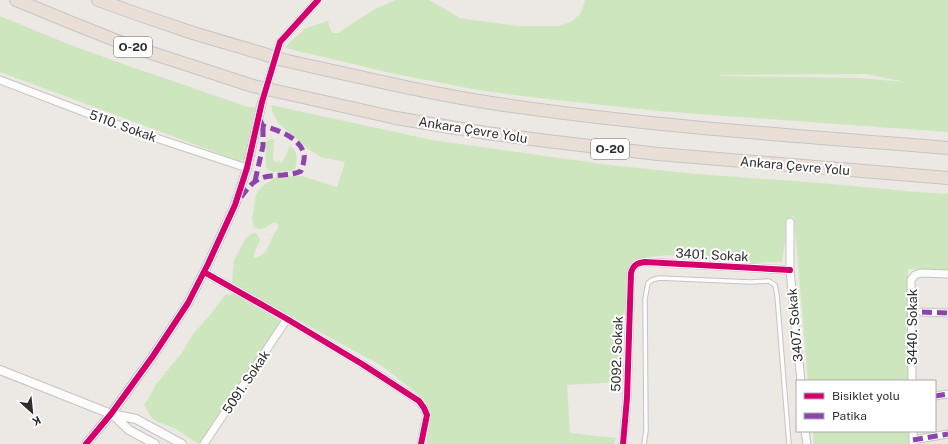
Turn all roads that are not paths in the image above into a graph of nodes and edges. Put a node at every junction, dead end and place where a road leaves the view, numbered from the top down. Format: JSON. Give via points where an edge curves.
{"nodes":[{"id":1,"x":16,"y":0,"type":"edge"},
{"id":2,"x":98,"y":0,"type":"edge"},
{"id":3,"x":318,"y":0,"type":"edge"},
{"id":4,"x":0,"y":80,"type":"edge"},
{"id":5,"x":262,"y":102,"type":"joint"},
{"id":6,"x":948,"y":148,"type":"edge"},
{"id":7,"x":247,"y":168,"type":"junction"},
{"id":8,"x":948,"y":178,"type":"edge"},
{"id":9,"x":790,"y":222,"type":"dead end"},
{"id":10,"x":635,"y":266,"type":"joint"},
{"id":11,"x":790,"y":270,"type":"junction"},
{"id":12,"x":204,"y":272,"type":"junction"},
{"id":13,"x":948,"y":274,"type":"edge"},
{"id":14,"x":922,"y":312,"type":"dead end"},
{"id":15,"x":948,"y":313,"type":"edge"},
{"id":16,"x":287,"y":319,"type":"junction"},
{"id":17,"x":0,"y":370,"type":"edge"},
{"id":18,"x":800,"y":380,"type":"edge"},
{"id":19,"x":912,"y":380,"type":"edge"},
{"id":20,"x":948,"y":394,"type":"edge"},
{"id":21,"x":936,"y":396,"type":"edge"},
{"id":22,"x":111,"y":414,"type":"junction"},
{"id":23,"x":805,"y":432,"type":"edge"},
{"id":24,"x":948,"y":434,"type":"edge"},
{"id":25,"x":913,"y":442,"type":"edge"},
{"id":26,"x":86,"y":444,"type":"edge"},
{"id":27,"x":155,"y":444,"type":"edge"},
{"id":28,"x":182,"y":444,"type":"edge"},
{"id":29,"x":204,"y":444,"type":"edge"},
{"id":30,"x":421,"y":444,"type":"edge"},
{"id":31,"x":623,"y":444,"type":"edge"},
{"id":32,"x":644,"y":444,"type":"edge"},
{"id":33,"x":789,"y":444,"type":"edge"},
{"id":34,"x":807,"y":444,"type":"edge"}],
"edges":[{"from":1,"to":8,"type":"highway","name":"Ankara Çevre Yolu","number":"O-20","bridge":true,"via":[[130,46],[254,86],[396,118],[548,142],[658,154]]},
{"from":2,"to":6,"type":"highway","number":"O-20","bridge":true,"via":[[283,60],[408,88],[497,104],[667,125]]},
{"from":3,"to":5,"type":"street","via":[[280,42]]},
{"from":4,"to":7,"type":"street","name":"5110. Sokak","via":[[126,128]]},
{"from":5,"to":7,"type":"street"},
{"from":7,"to":12,"type":"street","via":[[230,217]]},
{"from":9,"to":11,"type":"street","name":"3407. Sokak"},
{"from":10,"to":11,"type":"street","name":"3401. Sokak","via":[[645,262]]},
{"from":10,"to":31,"type":"street","name":"5092. Sokak","via":[[631,273]]},
{"from":11,"to":18,"type":"street","name":"3407. Sokak"},
{"from":12,"to":16,"type":"street"},
{"from":12,"to":22,"type":"street","via":[[188,303]]},
{"from":13,"to":19,"type":"street","name":"3440. Sokak","via":[[921,272],[912,280]]},
{"from":14,"to":15,"type":"street"},
{"from":16,"to":29,"type":"street","name":"5091. Sokak"},
{"from":16,"to":30,"type":"street","via":[[419,400],[427,415]]},
{"from":17,"to":22,"type":"street"},
{"from":20,"to":21,"type":"street"},
{"from":22,"to":26,"type":"street"},
{"from":22,"to":27,"type":"street","via":[[129,430]]},
{"from":22,"to":28,"type":"street","via":[[136,419]]},
{"from":23,"to":34,"type":"street"},
{"from":24,"to":25,"type":"street"},
{"from":32,"to":33,"type":"lane","via":[[645,299],[648,283],[659,278],[769,281],[775,285]]}]}
